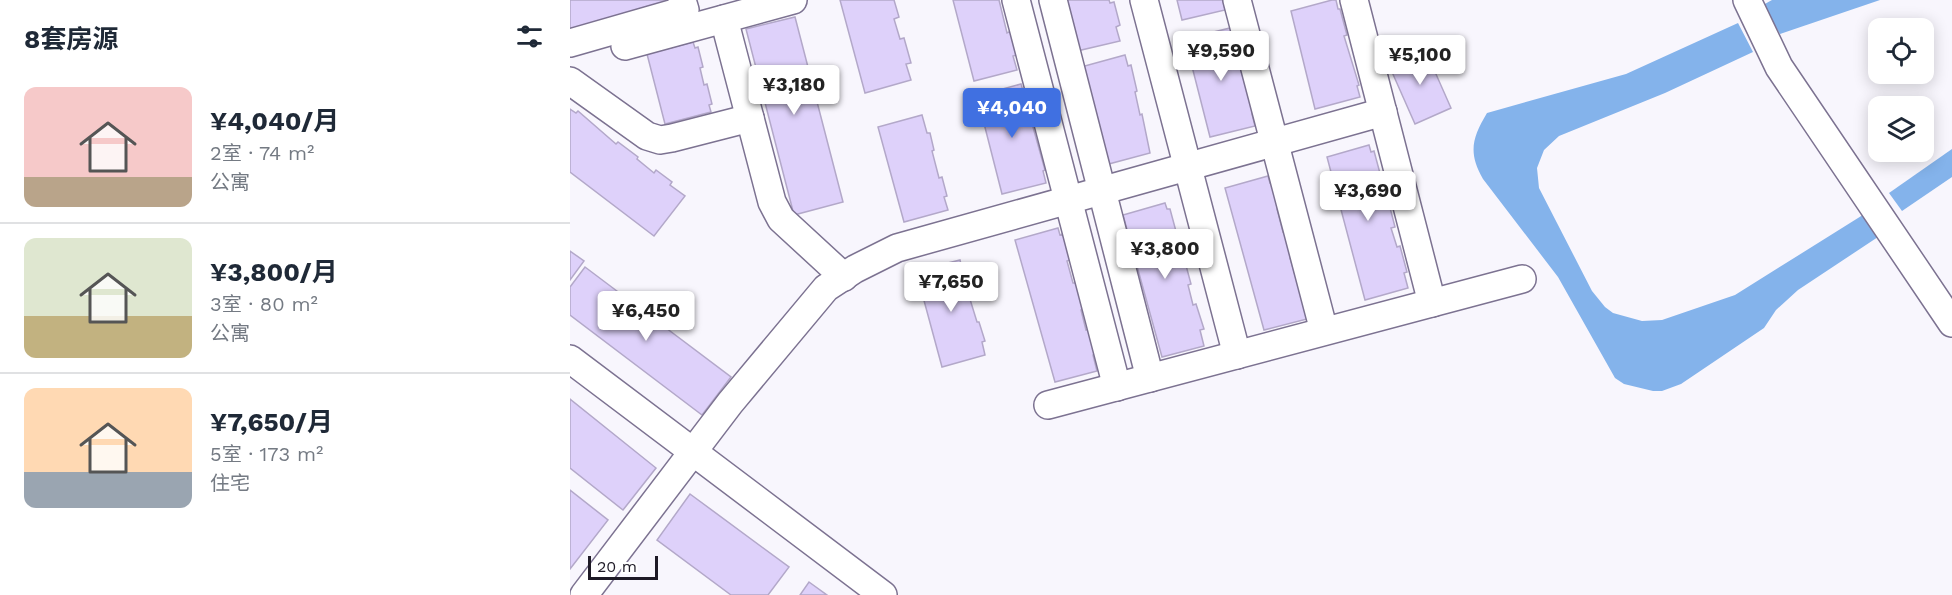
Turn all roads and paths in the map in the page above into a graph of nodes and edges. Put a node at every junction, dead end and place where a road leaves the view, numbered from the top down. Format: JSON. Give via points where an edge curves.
{"nodes":[{"id":1,"x":682,"y":0,"type":"edge"},
{"id":2,"x":793,"y":0,"type":"edge"},
{"id":3,"x":1016,"y":0,"type":"edge"},
{"id":4,"x":1053,"y":0,"type":"edge"},
{"id":5,"x":1144,"y":0,"type":"edge"},
{"id":6,"x":1237,"y":0,"type":"edge"},
{"id":7,"x":1354,"y":0,"type":"edge"},
{"id":8,"x":1750,"y":1,"type":"edge"},
{"id":9,"x":724,"y":19,"type":"junction"},
{"id":10,"x":570,"y":43,"type":"edge"},
{"id":11,"x":625,"y":46,"type":"dead end"},
{"id":12,"x":570,"y":81,"type":"edge"},
{"id":13,"x":1383,"y":112,"type":"junction"},
{"id":14,"x":750,"y":118,"type":"junction"},
{"id":15,"x":1274,"y":142,"type":"junction"},
{"id":16,"x":1188,"y":166,"type":"junction"},
{"id":17,"x":1102,"y":190,"type":"junction"},
{"id":18,"x":1068,"y":200,"type":"junction"},
{"id":19,"x":1522,"y":279,"type":"dead end"},
{"id":20,"x":835,"y":282,"type":"junction"},
{"id":21,"x":1432,"y":303,"type":"junction"},
{"id":22,"x":1952,"y":323,"type":"edge"},
{"id":23,"x":1324,"y":331,"type":"junction"},
{"id":24,"x":1237,"y":355,"type":"junction"},
{"id":25,"x":570,"y":360,"type":"edge"},
{"id":26,"x":1150,"y":378,"type":"junction"},
{"id":27,"x":1117,"y":387,"type":"junction"},
{"id":28,"x":1048,"y":405,"type":"dead end"},
{"id":29,"x":693,"y":452,"type":"junction"},
{"id":30,"x":584,"y":595,"type":"edge"},
{"id":31,"x":883,"y":595,"type":"edge"}],
"edges":[{"from":1,"to":10,"type":"street","via":[[685,10]]},
{"from":2,"to":9,"type":"street"},
{"from":3,"to":18,"type":"street"},
{"from":4,"to":17,"type":"street"},
{"from":5,"to":16,"type":"street"},
{"from":6,"to":15,"type":"street"},
{"from":7,"to":13,"type":"street"},
{"from":8,"to":22,"type":"street","via":[[1779,67]]},
{"from":9,"to":11,"type":"street"},
{"from":9,"to":14,"type":"street"},
{"from":12,"to":14,"type":"street","via":[[646,136],[660,140]]},
{"from":13,"to":15,"type":"street"},
{"from":13,"to":21,"type":"street"},
{"from":14,"to":20,"type":"street","via":[[772,202],[781,219]]},
{"from":15,"to":16,"type":"street"},
{"from":15,"to":23,"type":"street"},
{"from":16,"to":17,"type":"street"},
{"from":16,"to":24,"type":"street"},
{"from":17,"to":18,"type":"street"},
{"from":17,"to":26,"type":"street"},
{"from":18,"to":20,"type":"street","via":[[897,248]]},
{"from":18,"to":27,"type":"street"},
{"from":19,"to":21,"type":"street"},
{"from":20,"to":29,"type":"street","via":[[745,384]]},
{"from":21,"to":23,"type":"street"},
{"from":23,"to":24,"type":"street"},
{"from":24,"to":26,"type":"street"},
{"from":25,"to":29,"type":"street"},
{"from":26,"to":27,"type":"street"},
{"from":27,"to":28,"type":"street"},
{"from":29,"to":30,"type":"street"},
{"from":29,"to":31,"type":"street"}]}
